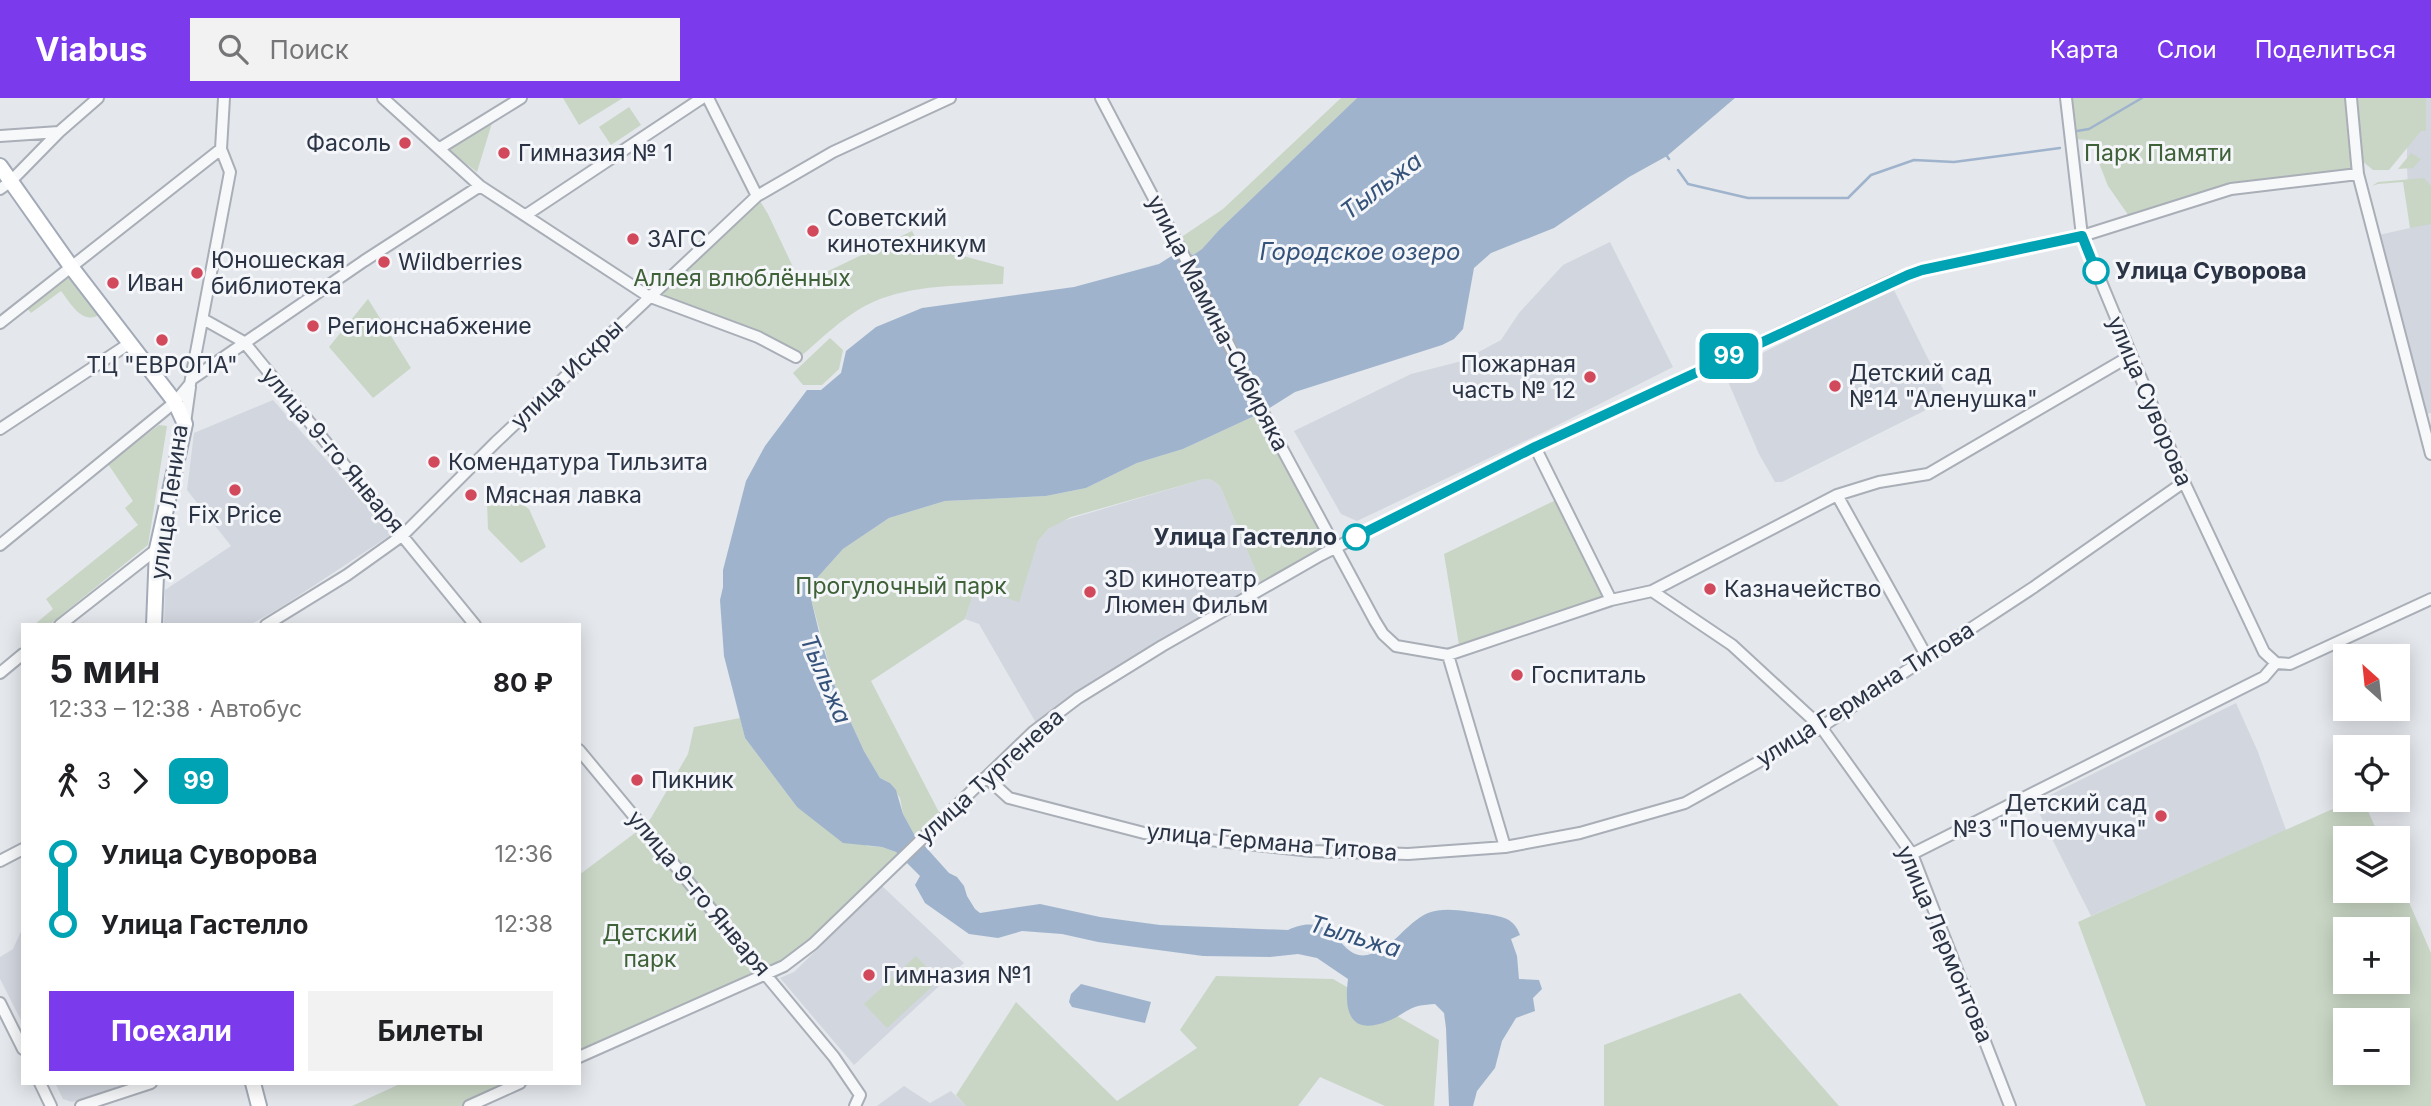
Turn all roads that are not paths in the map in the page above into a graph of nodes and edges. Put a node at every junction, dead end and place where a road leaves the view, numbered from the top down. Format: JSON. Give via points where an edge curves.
{"nodes":[{"id":1,"x":98,"y":98,"type":"edge"},
{"id":2,"x":224,"y":98,"type":"edge"},
{"id":3,"x":383,"y":98,"type":"edge"},
{"id":4,"x":521,"y":98,"type":"edge"},
{"id":5,"x":702,"y":98,"type":"edge"},
{"id":6,"x":708,"y":98,"type":"edge"},
{"id":7,"x":950,"y":98,"type":"edge"},
{"id":8,"x":1101,"y":98,"type":"edge"},
{"id":9,"x":2066,"y":98,"type":"edge"},
{"id":10,"x":2351,"y":98,"type":"edge"},
{"id":11,"x":59,"y":132,"type":"junction"},
{"id":12,"x":0,"y":136,"type":"edge"},
{"id":13,"x":440,"y":148,"type":"junction"},
{"id":14,"x":221,"y":149,"type":"junction"},
{"id":15,"x":0,"y":166,"type":"edge"},
{"id":16,"x":2358,"y":174,"type":"junction"},
{"id":17,"x":5,"y":185,"type":"edge"},
{"id":18,"x":480,"y":186,"type":"junction"},
{"id":19,"x":757,"y":196,"type":"junction"},
{"id":20,"x":526,"y":215,"type":"junction"},
{"id":21,"x":2082,"y":236,"type":"junction"},
{"id":22,"x":72,"y":268,"type":"junction"},
{"id":23,"x":649,"y":296,"type":"junction"},
{"id":24,"x":203,"y":319,"type":"junction"},
{"id":25,"x":0,"y":323,"type":"edge"},
{"id":26,"x":243,"y":342,"type":"junction"},
{"id":27,"x":130,"y":343,"type":"junction"},
{"id":28,"x":2130,"y":356,"type":"junction"},
{"id":29,"x":796,"y":357,"type":"dead end"},
{"id":30,"x":191,"y":382,"type":"junction"},
{"id":31,"x":175,"y":402,"type":"junction"},
{"id":32,"x":185,"y":424,"type":"junction"},
{"id":33,"x":0,"y":429,"type":"edge"},
{"id":34,"x":1535,"y":447,"type":"junction"},
{"id":35,"x":2431,"y":454,"type":"edge"},
{"id":36,"x":2184,"y":482,"type":"junction"},
{"id":37,"x":1837,"y":495,"type":"junction"},
{"id":38,"x":403,"y":535,"type":"junction"},
{"id":39,"x":0,"y":545,"type":"edge"},
{"id":40,"x":1337,"y":547,"type":"junction"},
{"id":41,"x":157,"y":550,"type":"junction"},
{"id":42,"x":1652,"y":591,"type":"junction"},
{"id":43,"x":2431,"y":599,"type":"edge"},
{"id":44,"x":1611,"y":600,"type":"junction"},
{"id":45,"x":63,"y":623,"type":"edge"},
{"id":46,"x":154,"y":623,"type":"edge"},
{"id":47,"x":269,"y":623,"type":"edge"},
{"id":48,"x":473,"y":623,"type":"edge"},
{"id":49,"x":1448,"y":655,"type":"junction"},
{"id":50,"x":21,"y":656,"type":"edge"},
{"id":51,"x":1927,"y":657,"type":"junction"},
{"id":52,"x":2276,"y":663,"type":"junction"},
{"id":53,"x":0,"y":673,"type":"edge"},
{"id":54,"x":1821,"y":727,"type":"junction"},
{"id":55,"x":581,"y":752,"type":"edge"},
{"id":56,"x":986,"y":777,"type":"junction"},
{"id":57,"x":1505,"y":847,"type":"junction"},
{"id":58,"x":21,"y":850,"type":"edge"},
{"id":59,"x":1912,"y":854,"type":"junction"},
{"id":60,"x":0,"y":862,"type":"edge"},
{"id":61,"x":766,"y":974,"type":"junction"},
{"id":62,"x":0,"y":1003,"type":"edge"},
{"id":63,"x":21,"y":1045,"type":"edge"},
{"id":64,"x":581,"y":1056,"type":"edge"},
{"id":65,"x":41,"y":1085,"type":"edge"},
{"id":66,"x":145,"y":1085,"type":"edge"},
{"id":67,"x":254,"y":1085,"type":"edge"},
{"id":68,"x":516,"y":1085,"type":"edge"},
{"id":69,"x":51,"y":1106,"type":"edge"},
{"id":70,"x":81,"y":1106,"type":"edge"},
{"id":71,"x":259,"y":1106,"type":"edge"},
{"id":72,"x":469,"y":1106,"type":"edge"},
{"id":73,"x":855,"y":1106,"type":"edge"},
{"id":74,"x":2010,"y":1106,"type":"edge"}],
"edges":[{"from":1,"to":11,"type":"street"},
{"from":2,"to":14,"type":"street","name":"улица Ленина"},
{"from":3,"to":13,"type":"street"},
{"from":4,"to":13,"type":"street"},
{"from":5,"to":20,"type":"street"},
{"from":6,"to":19,"type":"street"},
{"from":7,"to":19,"type":"street","name":"улица Искры","via":[[834,152]]},
{"from":8,"to":40,"type":"street","name":"улица Мамина-Сибиряка"},
{"from":9,"to":21,"type":"street","name":"улица Суворова"},
{"from":10,"to":16,"type":"street"},
{"from":11,"to":12,"type":"street"},
{"from":11,"to":17,"type":"street"},
{"from":13,"to":18,"type":"street"},
{"from":14,"to":22,"type":"street"},
{"from":14,"to":24,"type":"street","name":"улица Ленина","via":[[230,173]]},
{"from":15,"to":17,"type":"main road"},
{"from":16,"to":21,"type":"street","name":"улица Тургенева","via":[[2231,189]]},
{"from":16,"to":35,"type":"street"},
{"from":17,"to":22,"type":"main road"},
{"from":18,"to":20,"type":"street"},
{"from":18,"to":26,"type":"street"},
{"from":19,"to":23,"type":"street","name":"улица Искры"},
{"from":20,"to":23,"type":"street"},
{"from":21,"to":28,"type":"street","name":"улица Суворова"},
{"from":21,"to":34,"type":"street","name":"улица Тургенева","via":[[1894,280]]},
{"from":22,"to":25,"type":"street"},
{"from":22,"to":27,"type":"main road"},
{"from":23,"to":29,"type":"street","via":[[758,337]]},
{"from":23,"to":38,"type":"street","name":"улица Искры"},
{"from":24,"to":26,"type":"street"},
{"from":24,"to":30,"type":"street","name":"улица Ленина"},
{"from":26,"to":30,"type":"street"},
{"from":26,"to":38,"type":"street","name":"улица 9-го Января"},
{"from":27,"to":31,"type":"main road"},
{"from":27,"to":33,"type":"street"},
{"from":28,"to":36,"type":"street","name":"улица Суворова"},
{"from":28,"to":37,"type":"street","via":[[1928,474]]},
{"from":30,"to":31,"type":"street","name":"улица Ленина"},
{"from":30,"to":32,"type":"street"},
{"from":31,"to":32,"type":"main road","name":"улица Ленина"},
{"from":31,"to":39,"type":"street"},
{"from":32,"to":41,"type":"main road","name":"улица Ленина"},
{"from":34,"to":40,"type":"street","name":"улица Тургенева"},
{"from":34,"to":44,"type":"street"},
{"from":36,"to":51,"type":"street","name":"улица Германа Титова"},
{"from":36,"to":52,"type":"street","name":"улица Суворова","via":[[2264,652]]},
{"from":37,"to":42,"type":"street"},
{"from":37,"to":51,"type":"street"},
{"from":38,"to":47,"type":"street","name":"улица Искры"},
{"from":38,"to":48,"type":"street","name":"улица 9-го Января"},
{"from":40,"to":49,"type":"street","name":"улица Мамина-Сибиряка","via":[[1375,621],[1396,646]]},
{"from":40,"to":56,"type":"street","name":"улица Тургенева","via":[[1079,698],[1032,732]]},
{"from":41,"to":45,"type":"street"},
{"from":41,"to":46,"type":"main road","name":"улица Ленина"},
{"from":42,"to":44,"type":"street"},
{"from":42,"to":54,"type":"street","name":"улица Лермонтова","via":[[1732,645]]},
{"from":43,"to":52,"type":"street","via":[[2290,664]]},
{"from":44,"to":49,"type":"street"},
{"from":49,"to":57,"type":"street"},
{"from":50,"to":53,"type":"street"},
{"from":51,"to":54,"type":"street","name":"улица Германа Титова"},
{"from":52,"to":59,"type":"street","via":[[2264,677]]},
{"from":54,"to":57,"type":"street","name":"улица Германа Титова","via":[[1685,803],[1580,833]]},
{"from":54,"to":59,"type":"street","name":"улица Лермонтова"},
{"from":55,"to":61,"type":"street","name":"улица 9-го Января"},
{"from":56,"to":57,"type":"street","name":"улица Германа Титова","via":[[1009,798],[1144,833],[1311,850],[1408,854]]},
{"from":56,"to":61,"type":"street","name":"улица Тургенева","via":[[813,944]]},
{"from":58,"to":60,"type":"street"},
{"from":59,"to":74,"type":"street","name":"улица Лермонтова"},
{"from":61,"to":64,"type":"street","name":"улица Тургенева"},
{"from":61,"to":73,"type":"street","name":"улица 9-го Января","via":[[856,1086],[860,1095]]},
{"from":62,"to":63,"type":"street"},
{"from":65,"to":69,"type":"street"},
{"from":66,"to":70,"type":"street"},
{"from":67,"to":71,"type":"main road"},
{"from":68,"to":72,"type":"street"}]}
